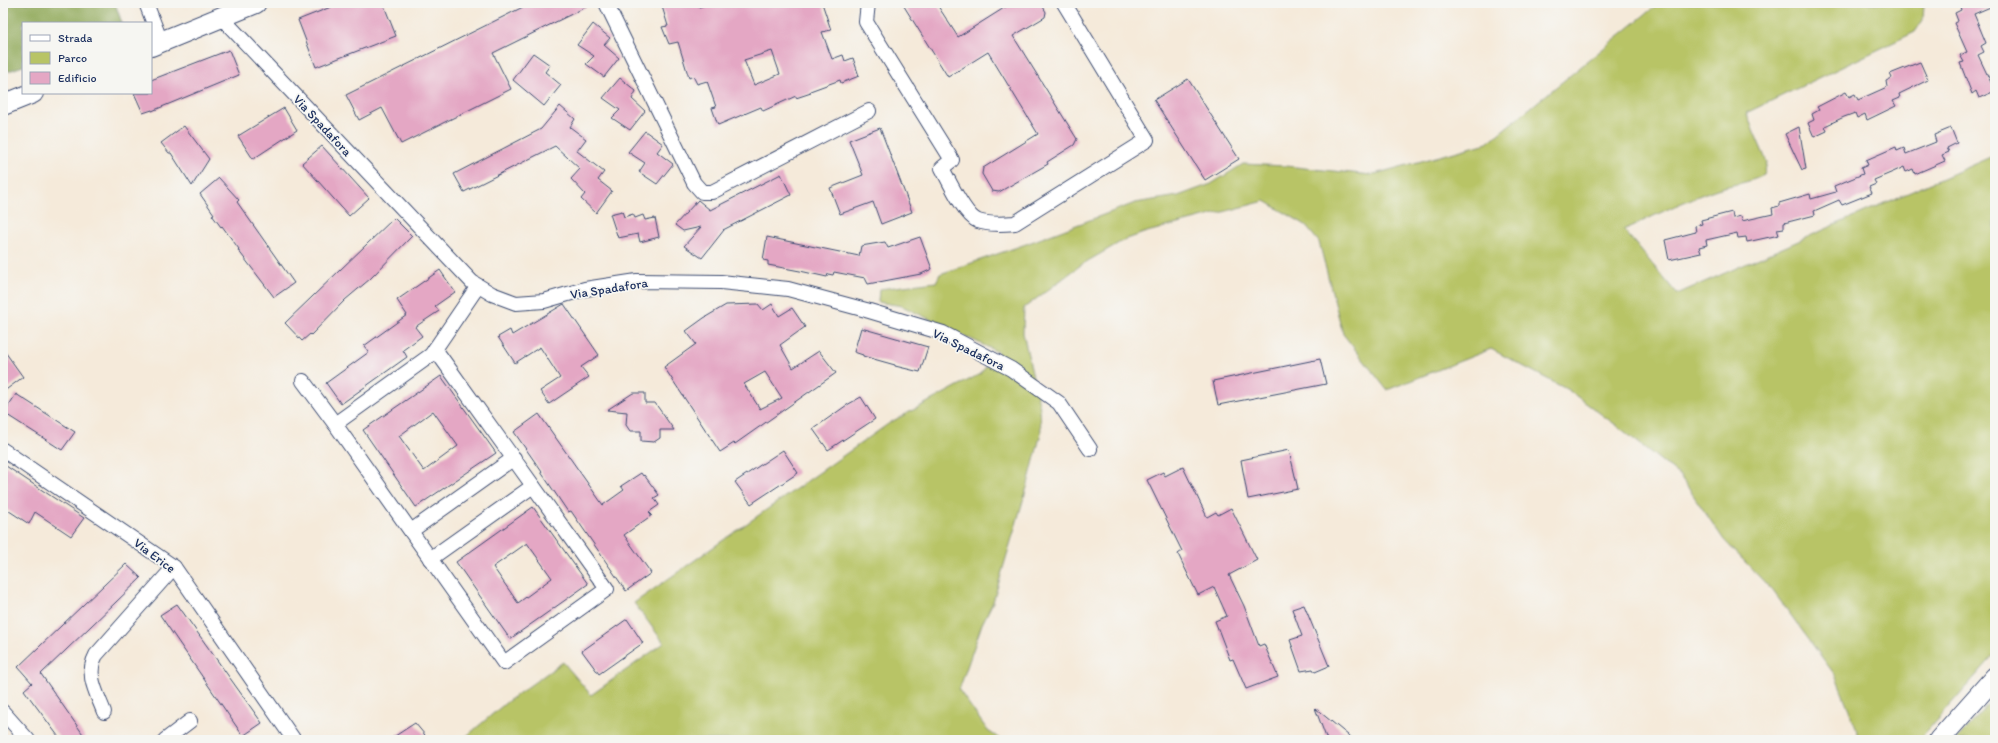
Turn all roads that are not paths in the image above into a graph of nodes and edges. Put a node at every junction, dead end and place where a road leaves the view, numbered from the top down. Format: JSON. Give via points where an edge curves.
{"nodes":[{"id":1,"x":146,"y":3,"type":"edge"},
{"id":2,"x":256,"y":3,"type":"edge"},
{"id":3,"x":606,"y":3,"type":"edge"},
{"id":4,"x":868,"y":3,"type":"edge"},
{"id":5,"x":1064,"y":3,"type":"edge"},
{"id":6,"x":221,"y":17,"type":"junction"},
{"id":7,"x":151,"y":22,"type":"edge"},
{"id":8,"x":152,"y":28,"type":"edge"},
{"id":9,"x":156,"y":44,"type":"edge"},
{"id":10,"x":30,"y":94,"type":"edge"},
{"id":11,"x":3,"y":105,"type":"edge"},
{"id":12,"x":869,"y":111,"type":"dead end"},
{"id":13,"x":478,"y":286,"type":"junction"},
{"id":14,"x":435,"y":349,"type":"junction"},
{"id":15,"x":303,"y":381,"type":"dead end"},
{"id":16,"x":335,"y":424,"type":"junction"},
{"id":17,"x":1090,"y":449,"type":"dead end"},
{"id":18,"x":3,"y":450,"type":"edge"},
{"id":19,"x":514,"y":458,"type":"junction"},
{"id":20,"x":533,"y":486,"type":"junction"},
{"id":21,"x":411,"y":531,"type":"junction"},
{"id":22,"x":430,"y":559,"type":"junction"},
{"id":23,"x":174,"y":567,"type":"junction"},
{"id":24,"x":1995,"y":676,"type":"edge"},
{"id":25,"x":3,"y":712,"type":"edge"},
{"id":26,"x":104,"y":712,"type":"dead end"},
{"id":27,"x":190,"y":721,"type":"dead end"},
{"id":28,"x":22,"y":738,"type":"edge"},
{"id":29,"x":165,"y":740,"type":"edge"},
{"id":30,"x":294,"y":740,"type":"edge"},
{"id":31,"x":1940,"y":740,"type":"edge"}],
"edges":[{"from":1,"to":7,"type":"street"},
{"from":2,"to":6,"type":"main road"},
{"from":3,"to":12,"type":"street","via":[[694,183],[702,192],[712,192]]},
{"from":4,"to":5,"type":"street","via":[[866,22],[952,160],[942,168],[968,213],[977,221],[997,224],[1015,223],[1147,140]]},
{"from":6,"to":9,"type":"main road"},
{"from":6,"to":13,"type":"street","name":"Via Spadafora"},
{"from":8,"to":9,"type":"street"},
{"from":10,"to":11,"type":"main road"},
{"from":13,"to":14,"type":"street"},
{"from":13,"to":17,"type":"street","name":"Via Spadafora","via":[[516,303],[544,300],[585,289],[637,281],[721,282],[788,290],[866,310],[943,333],[1011,369],[1059,403]]},
{"from":14,"to":16,"type":"street","via":[[431,355]]},
{"from":14,"to":19,"type":"street"},
{"from":15,"to":16,"type":"street"},
{"from":16,"to":21,"type":"street"},
{"from":18,"to":23,"type":"street","name":"Via Erice"},
{"from":19,"to":20,"type":"street"},
{"from":19,"to":21,"type":"street"},
{"from":20,"to":22,"type":"street"},
{"from":20,"to":22,"type":"street","via":[[607,589],[504,663]]},
{"from":21,"to":22,"type":"street"},
{"from":23,"to":26,"type":"street","via":[[96,655],[91,664],[90,675]]},
{"from":23,"to":30,"type":"street","name":"Via Erice"},
{"from":24,"to":31,"type":"main road"},
{"from":25,"to":28,"type":"street"},
{"from":27,"to":29,"type":"street"}]}
